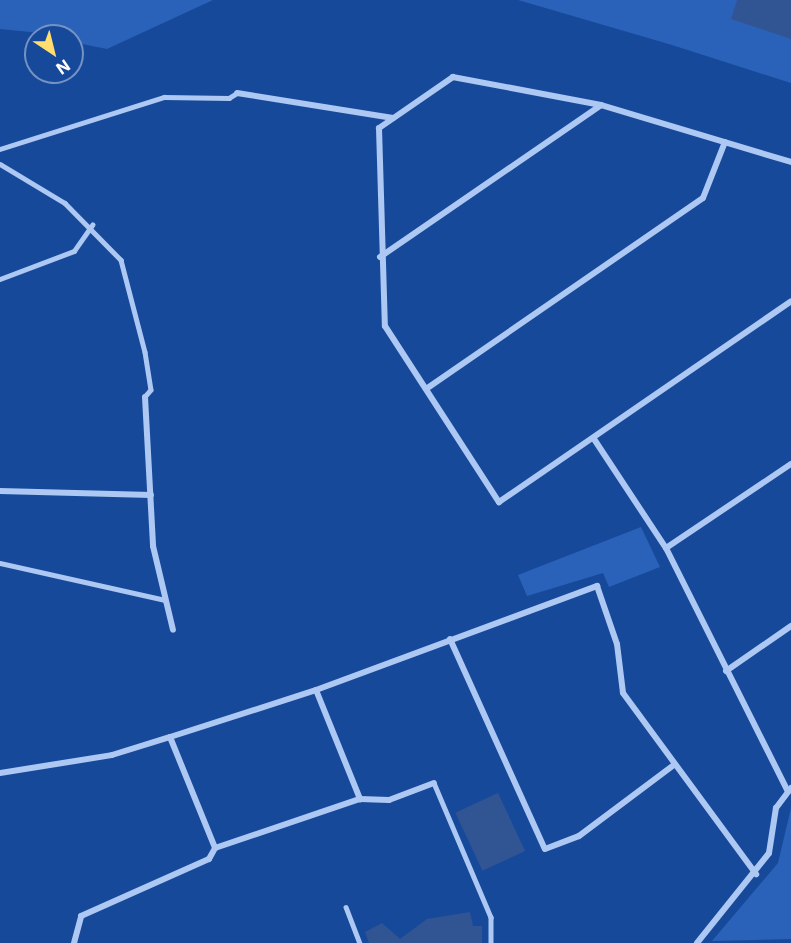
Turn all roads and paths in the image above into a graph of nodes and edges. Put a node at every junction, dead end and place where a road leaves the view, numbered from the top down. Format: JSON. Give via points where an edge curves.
{"nodes":[{"id":1,"x":237,"y":93,"type":"joint"},
{"id":2,"x":601,"y":105,"type":"junction"},
{"id":3,"x":393,"y":118,"type":"junction"},
{"id":4,"x":725,"y":142,"type":"junction"},
{"id":5,"x":0,"y":149,"type":"edge"},
{"id":6,"x":791,"y":162,"type":"edge"},
{"id":7,"x":0,"y":164,"type":"edge"},
{"id":8,"x":92,"y":225,"type":"junction"},
{"id":9,"x":380,"y":257,"type":"junction"},
{"id":10,"x":0,"y":279,"type":"edge"},
{"id":11,"x":791,"y":300,"type":"edge"},
{"id":12,"x":426,"y":389,"type":"junction"},
{"id":13,"x":146,"y":397,"type":"joint"},
{"id":14,"x":594,"y":439,"type":"junction"},
{"id":15,"x":791,"y":464,"type":"edge"},
{"id":16,"x":0,"y":491,"type":"edge"},
{"id":17,"x":151,"y":495,"type":"junction"},
{"id":18,"x":666,"y":548,"type":"junction"},
{"id":19,"x":0,"y":563,"type":"edge"},
{"id":20,"x":165,"y":600,"type":"junction"},
{"id":21,"x":791,"y":626,"type":"edge"},
{"id":22,"x":173,"y":630,"type":"dead end"},
{"id":23,"x":450,"y":639,"type":"junction"},
{"id":24,"x":726,"y":671,"type":"junction"},
{"id":25,"x":316,"y":690,"type":"junction"},
{"id":26,"x":170,"y":737,"type":"junction"},
{"id":27,"x":674,"y":765,"type":"junction"},
{"id":28,"x":0,"y":773,"type":"edge"},
{"id":29,"x":434,"y":783,"type":"joint"},
{"id":30,"x":789,"y":789,"type":"edge"},
{"id":31,"x":360,"y":799,"type":"junction"},
{"id":32,"x":215,"y":848,"type":"junction"},
{"id":33,"x":756,"y":874,"type":"junction"},
{"id":34,"x":346,"y":907,"type":"dead end"},
{"id":35,"x":75,"y":943,"type":"edge"},
{"id":36,"x":360,"y":943,"type":"edge"},
{"id":37,"x":491,"y":943,"type":"edge"},
{"id":38,"x":697,"y":943,"type":"edge"}],
"edges":[{"from":1,"to":3,"type":"street"},
{"from":1,"to":5,"type":"lane","via":[[229,98],[164,97]]},
{"from":2,"to":3,"type":"street","via":[[453,77]]},
{"from":2,"to":4,"type":"street"},
{"from":2,"to":9,"type":"street"},
{"from":3,"to":9,"type":"street","via":[[379,128]]},
{"from":4,"to":6,"type":"street"},
{"from":4,"to":12,"type":"street","via":[[703,198]]},
{"from":7,"to":8,"type":"lane"},
{"from":8,"to":10,"type":"lane","via":[[74,251]]},
{"from":8,"to":13,"type":"lane","via":[[121,260],[129,280],[151,390]]},
{"from":9,"to":12,"type":"street","via":[[386,327]]},
{"from":11,"to":14,"type":"street"},
{"from":12,"to":14,"type":"street","via":[[499,502]]},
{"from":13,"to":17,"type":"street"},
{"from":14,"to":18,"type":"street"},
{"from":15,"to":18,"type":"street"},
{"from":16,"to":17,"type":"street"},
{"from":17,"to":20,"type":"street","via":[[153,546]]},
{"from":18,"to":24,"type":"street"},
{"from":19,"to":20,"type":"lane"},
{"from":20,"to":22,"type":"street"},
{"from":21,"to":24,"type":"street"},
{"from":23,"to":25,"type":"street"},
{"from":23,"to":27,"type":"street","via":[[597,586],[617,644],[623,693]]},
{"from":23,"to":27,"type":"street","via":[[545,849],[579,836]]},
{"from":24,"to":30,"type":"street"},
{"from":25,"to":26,"type":"street"},
{"from":25,"to":31,"type":"street"},
{"from":26,"to":28,"type":"street","via":[[112,755]]},
{"from":26,"to":32,"type":"street"},
{"from":27,"to":33,"type":"street"},
{"from":29,"to":31,"type":"street","via":[[389,800]]},
{"from":29,"to":37,"type":"lane","via":[[491,917]]},
{"from":30,"to":33,"type":"street","via":[[776,808],[769,853]]},
{"from":31,"to":32,"type":"street"},
{"from":32,"to":35,"type":"street","via":[[209,859],[81,916]]},
{"from":33,"to":38,"type":"street"},
{"from":34,"to":36,"type":"lane"}]}
